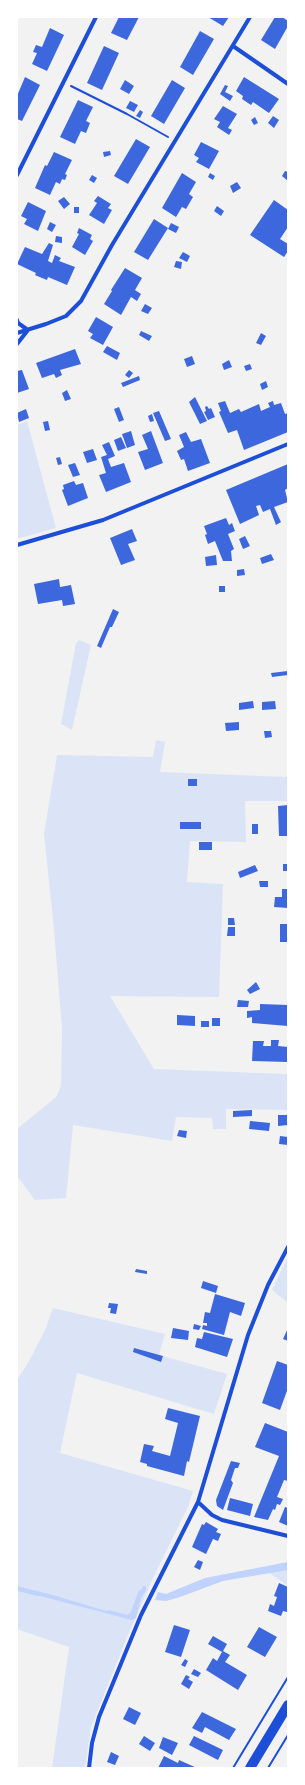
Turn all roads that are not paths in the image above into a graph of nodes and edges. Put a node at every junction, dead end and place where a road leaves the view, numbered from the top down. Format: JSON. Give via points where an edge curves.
{"nodes":[{"id":1,"x":96,"y":17,"type":"edge"},
{"id":2,"x":250,"y":17,"type":"edge"},
{"id":3,"x":233,"y":46,"type":"junction"},
{"id":4,"x":288,"y":84,"type":"edge"},
{"id":5,"x":17,"y":175,"type":"edge"},
{"id":6,"x":17,"y":320,"type":"edge"},
{"id":7,"x":28,"y":330,"type":"junction"},
{"id":8,"x":17,"y":333,"type":"edge"},
{"id":9,"x":17,"y":344,"type":"edge"},
{"id":10,"x":288,"y":444,"type":"edge"},
{"id":11,"x":17,"y":545,"type":"edge"},
{"id":12,"x":288,"y":1247,"type":"edge"},
{"id":13,"x":198,"y":1502,"type":"junction"},
{"id":14,"x":288,"y":1536,"type":"edge"},
{"id":15,"x":288,"y":1705,"type":"edge"},
{"id":16,"x":90,"y":1768,"type":"edge"},
{"id":17,"x":250,"y":1768,"type":"edge"}],
"edges":[{"from":1,"to":5,"type":"street"},
{"from":2,"to":3,"type":"street"},
{"from":3,"to":4,"type":"street"},
{"from":3,"to":7,"type":"street","via":[[112,245],[81,301],[66,316]]},
{"from":6,"to":7,"type":"street"},
{"from":7,"to":8,"type":"street"},
{"from":7,"to":9,"type":"street"},
{"from":10,"to":11,"type":"street","via":[[103,520]]},
{"from":12,"to":13,"type":"street","via":[[268,1285],[248,1335]]},
{"from":13,"to":14,"type":"street","via":[[222,1520]]},
{"from":13,"to":16,"type":"street","via":[[141,1616],[98,1717]]},
{"from":15,"to":17,"type":"main road"}]}
